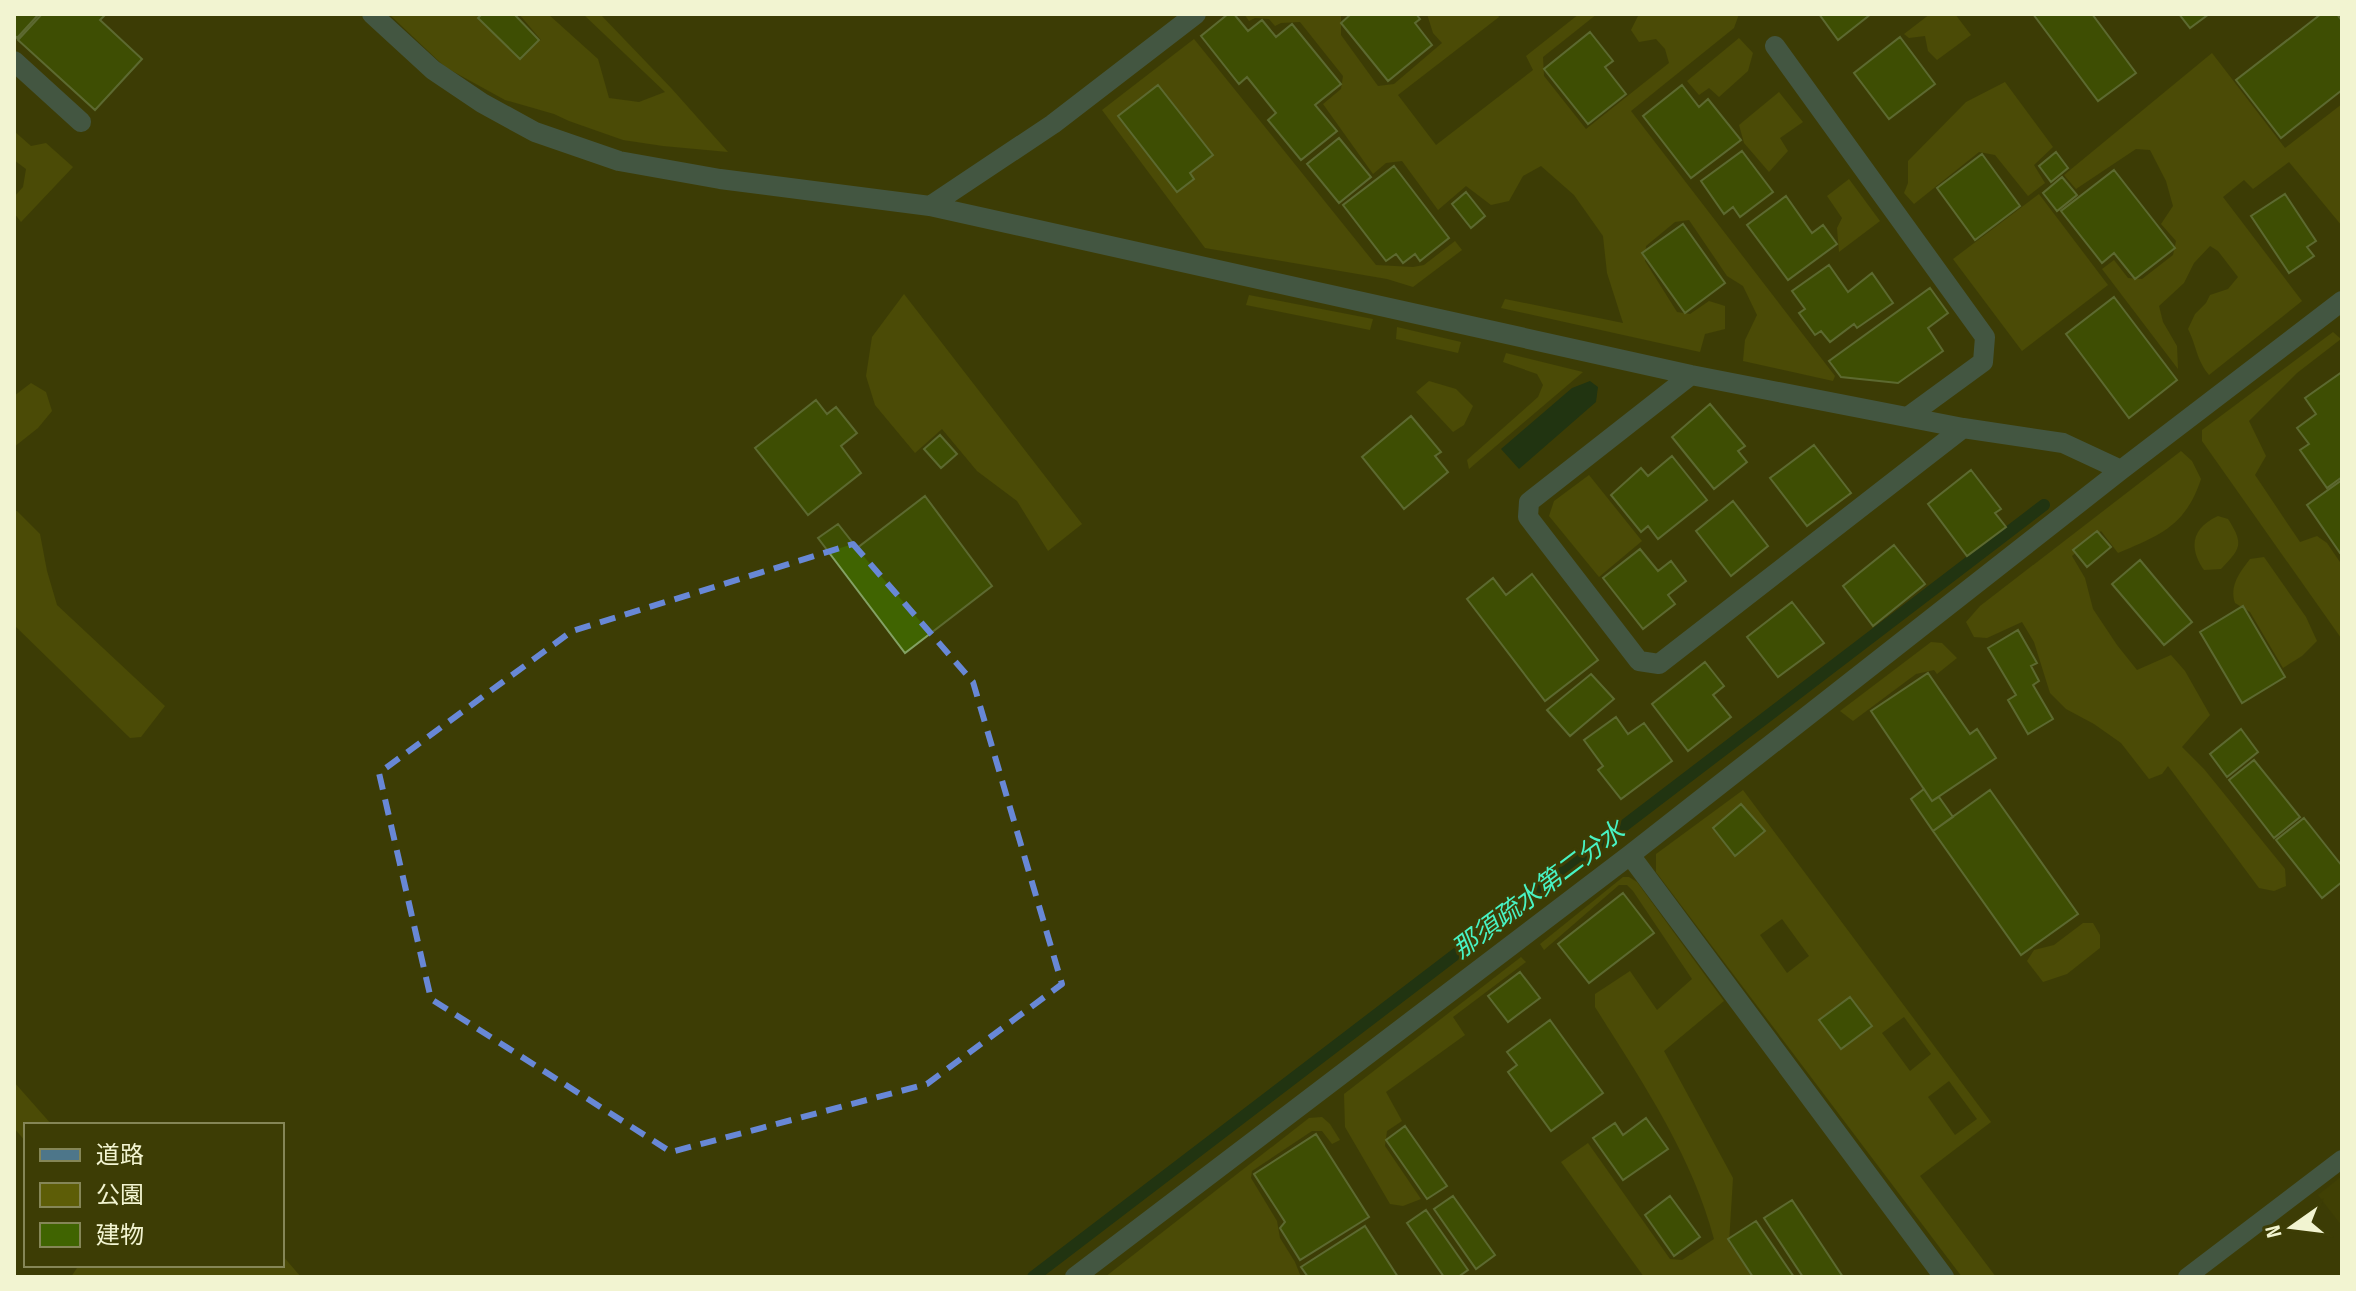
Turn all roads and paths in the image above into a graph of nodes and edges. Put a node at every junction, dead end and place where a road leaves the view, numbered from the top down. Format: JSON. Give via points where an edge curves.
{"nodes":[{"id":1,"x":372,"y":14,"type":"edge"},
{"id":2,"x":1196,"y":14,"type":"edge"},
{"id":3,"x":1775,"y":46,"type":"dead end"},
{"id":4,"x":14,"y":61,"type":"edge"},
{"id":5,"x":81,"y":122,"type":"dead end"},
{"id":6,"x":930,"y":206,"type":"junction"},
{"id":7,"x":2342,"y":301,"type":"edge"},
{"id":8,"x":1691,"y":375,"type":"junction"},
{"id":9,"x":1909,"y":416,"type":"junction"},
{"id":10,"x":1963,"y":428,"type":"junction"},
{"id":11,"x":2121,"y":470,"type":"junction"},
{"id":12,"x":1630,"y":855,"type":"junction"},
{"id":13,"x":2342,"y":1159,"type":"edge"},
{"id":14,"x":1075,"y":1277,"type":"edge"},
{"id":15,"x":1944,"y":1277,"type":"edge"},
{"id":16,"x":2187,"y":1277,"type":"edge"}],
"edges":[{"from":1,"to":6,"type":"street","via":[[433,70],[482,103],[535,132],[619,161]]},
{"from":2,"to":6,"type":"street","via":[[1053,124]]},
{"from":3,"to":9,"type":"street","via":[[1985,337],[1983,362]]},
{"from":4,"to":5,"type":"street"},
{"from":6,"to":8,"type":"street"},
{"from":7,"to":11,"type":"street"},
{"from":8,"to":9,"type":"street"},
{"from":8,"to":10,"type":"street","via":[[1529,502],[1528,517],[1639,661],[1659,664]]},
{"from":9,"to":10,"type":"street"},
{"from":10,"to":11,"type":"street","via":[[2063,443]]},
{"from":11,"to":12,"type":"street"},
{"from":12,"to":14,"type":"street"},
{"from":12,"to":15,"type":"street"},
{"from":13,"to":16,"type":"lane"}]}
